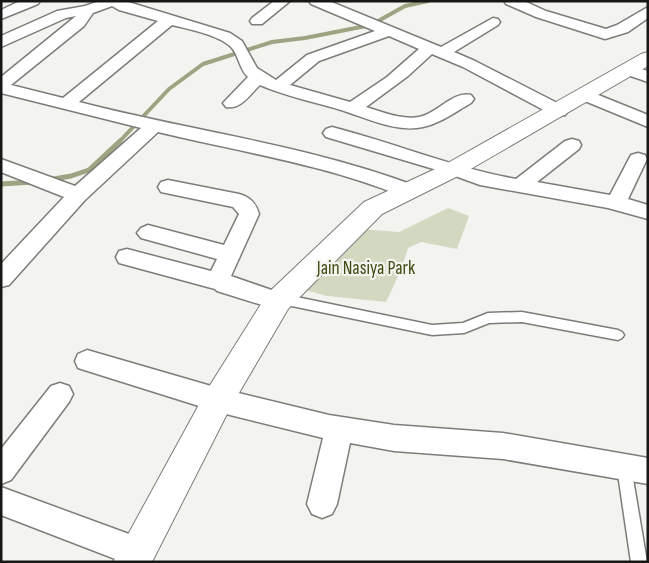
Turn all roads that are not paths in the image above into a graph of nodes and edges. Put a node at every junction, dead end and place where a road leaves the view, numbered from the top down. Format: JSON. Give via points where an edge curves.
{"nodes":[{"id":1,"x":33,"y":1,"type":"edge"},
{"id":2,"x":113,"y":1,"type":"edge"},
{"id":3,"x":283,"y":1,"type":"edge"},
{"id":4,"x":316,"y":1,"type":"edge"},
{"id":5,"x":511,"y":1,"type":"edge"},
{"id":6,"x":88,"y":10,"type":"junction"},
{"id":7,"x":648,"y":11,"type":"edge"},
{"id":8,"x":1,"y":15,"type":"edge"},
{"id":9,"x":169,"y":20,"type":"junction"},
{"id":10,"x":257,"y":21,"type":"dead end"},
{"id":11,"x":493,"y":22,"type":"dead end"},
{"id":12,"x":386,"y":30,"type":"junction"},
{"id":13,"x":1,"y":42,"type":"edge"},
{"id":14,"x":435,"y":50,"type":"junction"},
{"id":15,"x":641,"y":68,"type":"edge"},
{"id":16,"x":258,"y":77,"type":"junction"},
{"id":17,"x":1,"y":86,"type":"edge"},
{"id":18,"x":279,"y":86,"type":"junction"},
{"id":19,"x":586,"y":95,"type":"junction"},
{"id":20,"x":465,"y":99,"type":"dead end"},
{"id":21,"x":232,"y":103,"type":"dead end"},
{"id":22,"x":66,"y":104,"type":"junction"},
{"id":23,"x":352,"y":108,"type":"junction"},
{"id":24,"x":558,"y":111,"type":"junction"},
{"id":25,"x":648,"y":122,"type":"edge"},
{"id":26,"x":146,"y":124,"type":"junction"},
{"id":27,"x":332,"y":133,"type":"dead end"},
{"id":28,"x":572,"y":145,"type":"dead end"},
{"id":29,"x":638,"y":159,"type":"dead end"},
{"id":30,"x":1,"y":165,"type":"edge"},
{"id":31,"x":454,"y":169,"type":"junction"},
{"id":32,"x":520,"y":186,"type":"junction"},
{"id":33,"x":168,"y":187,"type":"dead end"},
{"id":34,"x":408,"y":191,"type":"junction"},
{"id":35,"x":78,"y":195,"type":"junction"},
{"id":36,"x":616,"y":203,"type":"junction"},
{"id":37,"x":648,"y":212,"type":"edge"},
{"id":38,"x":148,"y":234,"type":"dead end"},
{"id":39,"x":231,"y":255,"type":"junction"},
{"id":40,"x":127,"y":257,"type":"dead end"},
{"id":41,"x":1,"y":279,"type":"edge"},
{"id":42,"x":222,"y":282,"type":"junction"},
{"id":43,"x":280,"y":300,"type":"junction"},
{"id":44,"x":618,"y":335,"type":"dead end"},
{"id":45,"x":88,"y":361,"type":"dead end"},
{"id":46,"x":60,"y":394,"type":"dead end"},
{"id":47,"x":218,"y":400,"type":"junction"},
{"id":48,"x":339,"y":429,"type":"junction"},
{"id":49,"x":636,"y":469,"type":"edge"},
{"id":50,"x":1,"y":471,"type":"edge"},
{"id":51,"x":1,"y":501,"type":"edge"},
{"id":52,"x":322,"y":504,"type":"dead end"},
{"id":53,"x":135,"y":557,"type":"edge"},
{"id":54,"x":639,"y":562,"type":"edge"}],
"edges":[{"from":1,"to":8,"type":"street"},
{"from":2,"to":6,"type":"street"},
{"from":2,"to":9,"type":"street"},
{"from":3,"to":10,"type":"street"},
{"from":4,"to":12,"type":"street"},
{"from":5,"to":7,"type":"street","via":[[604,34],[612,34],[630,25]]},
{"from":6,"to":13,"type":"street","via":[[62,14]]},
{"from":6,"to":17,"type":"street","via":[[72,29]]},
{"from":9,"to":16,"type":"street","via":[[236,42],[252,74]]},
{"from":9,"to":22,"type":"street"},
{"from":11,"to":14,"type":"street"},
{"from":12,"to":14,"type":"street"},
{"from":12,"to":18,"type":"street","via":[[313,58]]},
{"from":14,"to":23,"type":"street"},
{"from":14,"to":24,"type":"street"},
{"from":15,"to":19,"type":"street"},
{"from":16,"to":18,"type":"street"},
{"from":16,"to":21,"type":"street"},
{"from":17,"to":22,"type":"street"},
{"from":18,"to":23,"type":"street"},
{"from":19,"to":24,"type":"street"},
{"from":19,"to":25,"type":"street"},
{"from":20,"to":23,"type":"street","via":[[431,119],[413,123]]},
{"from":22,"to":26,"type":"street"},
{"from":24,"to":31,"type":"street"},
{"from":26,"to":34,"type":"street","via":[[324,163]]},
{"from":26,"to":35,"type":"street"},
{"from":27,"to":31,"type":"street"},
{"from":28,"to":32,"type":"street"},
{"from":29,"to":36,"type":"street"},
{"from":30,"to":35,"type":"street"},
{"from":31,"to":32,"type":"street","via":[[480,179]]},
{"from":31,"to":34,"type":"street"},
{"from":32,"to":36,"type":"street"},
{"from":33,"to":39,"type":"street","via":[[239,202],[247,207],[249,214]]},
{"from":34,"to":43,"type":"street","via":[[374,208]]},
{"from":35,"to":41,"type":"street"},
{"from":36,"to":37,"type":"street"},
{"from":38,"to":39,"type":"street"},
{"from":39,"to":42,"type":"street","via":[[220,274]]},
{"from":40,"to":42,"type":"street"},
{"from":42,"to":43,"type":"street","via":[[238,290]]},
{"from":43,"to":44,"type":"lane","via":[[432,330],[464,328],[488,318],[522,317]]},
{"from":43,"to":47,"type":"street"},
{"from":45,"to":47,"type":"street"},
{"from":46,"to":50,"type":"street"},
{"from":47,"to":48,"type":"street"},
{"from":47,"to":53,"type":"street"},
{"from":48,"to":49,"type":"street","via":[[394,438],[503,446]]},
{"from":48,"to":52,"type":"street"},
{"from":49,"to":54,"type":"lane"},
{"from":51,"to":53,"type":"street"}]}
